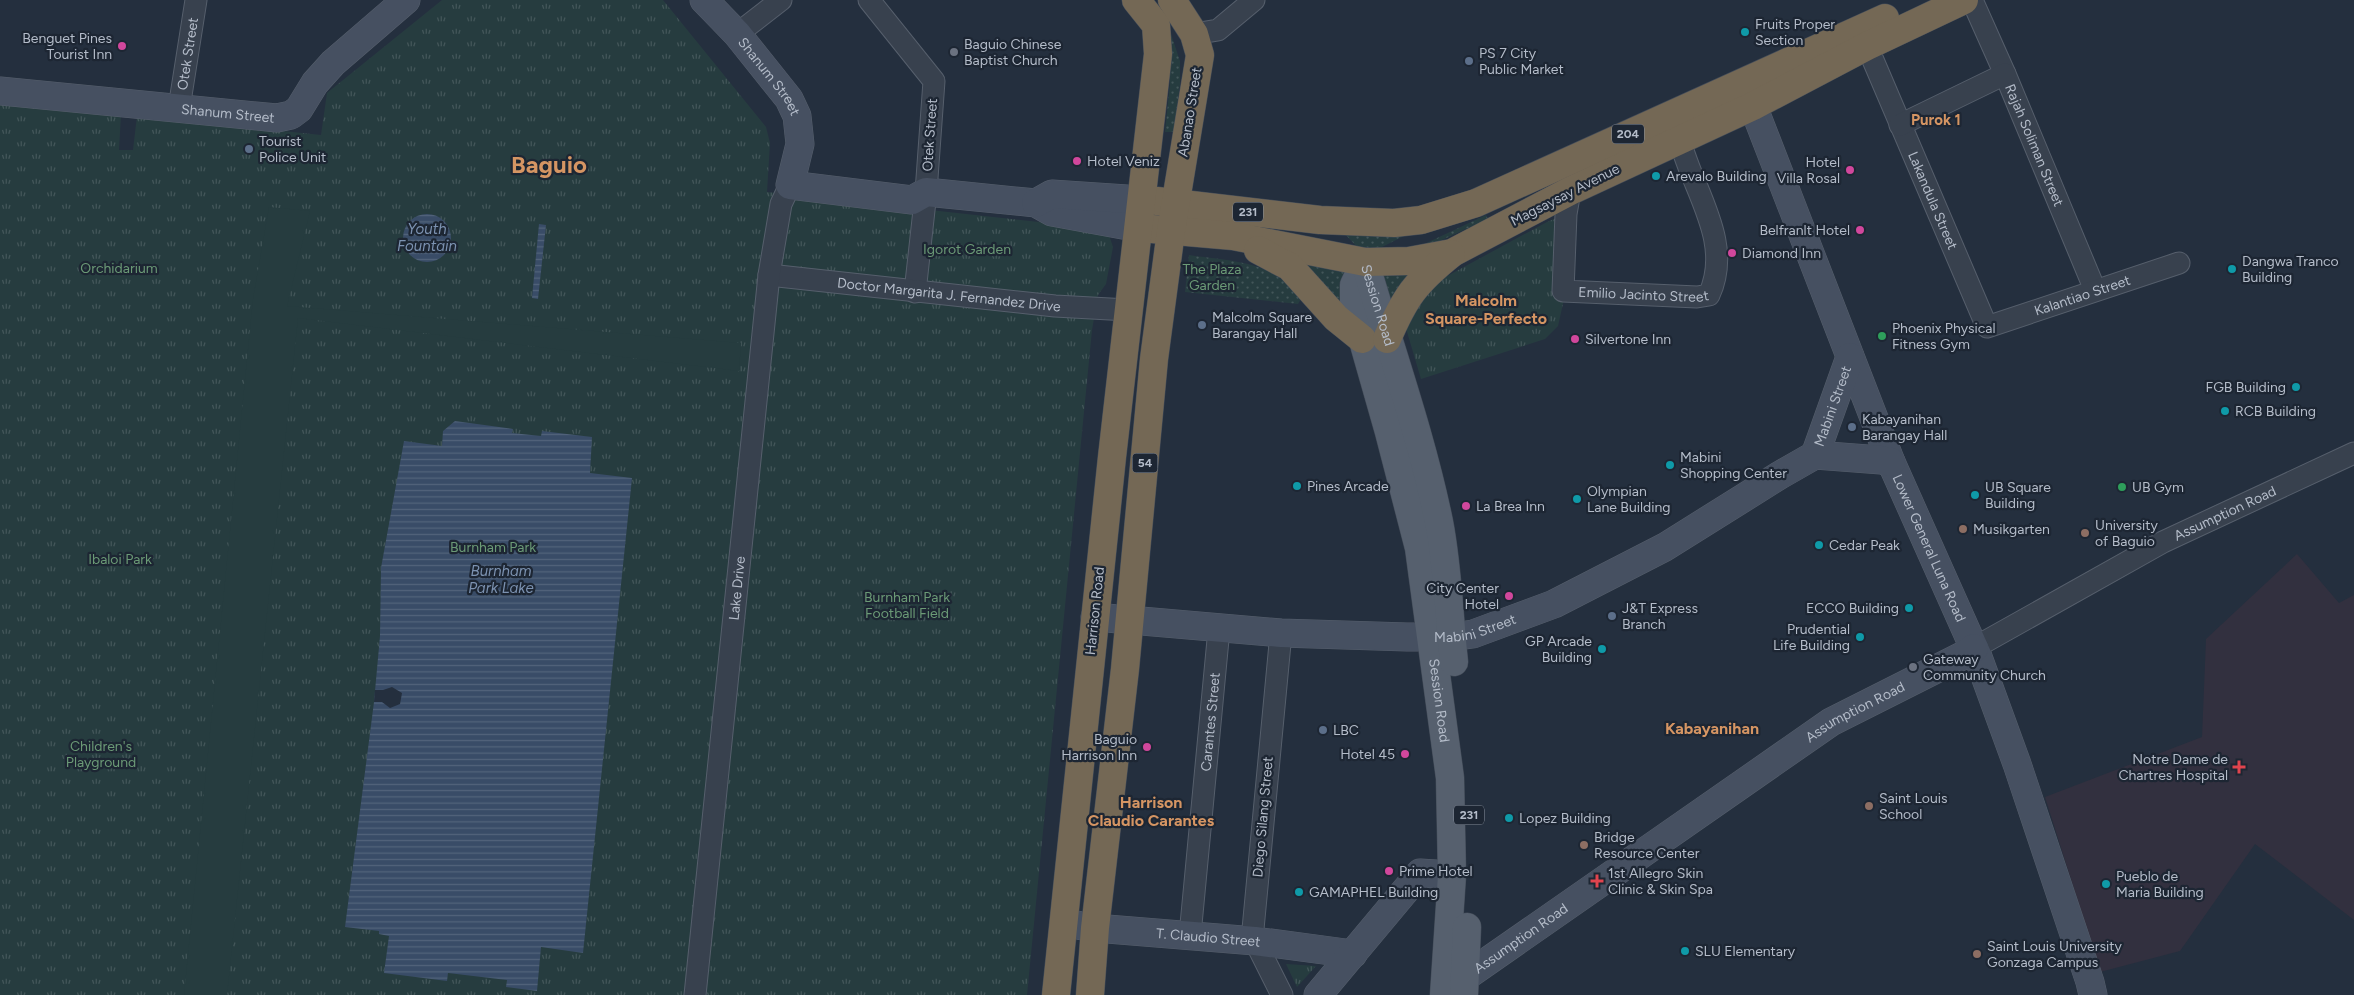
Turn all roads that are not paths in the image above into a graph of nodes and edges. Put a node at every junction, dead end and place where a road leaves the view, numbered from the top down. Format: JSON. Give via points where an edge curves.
{"nodes":[{"id":1,"x":196,"y":0,"type":"edge"},
{"id":2,"x":704,"y":0,"type":"edge"},
{"id":3,"x":781,"y":0,"type":"edge"},
{"id":4,"x":869,"y":0,"type":"edge"},
{"id":5,"x":1136,"y":0,"type":"edge"},
{"id":6,"x":1172,"y":0,"type":"edge"},
{"id":7,"x":1254,"y":0,"type":"edge"},
{"id":8,"x":1925,"y":0,"type":"edge"},
{"id":9,"x":1964,"y":0,"type":"edge"},
{"id":10,"x":1972,"y":0,"type":"edge"},
{"id":11,"x":399,"y":2,"type":"edge"},
{"id":12,"x":737,"y":34,"type":"junction"},
{"id":13,"x":1194,"y":34,"type":"junction"},
{"id":14,"x":1867,"y":46,"type":"junction"},
{"id":15,"x":2005,"y":74,"type":"junction"},
{"id":16,"x":0,"y":91,"type":"edge"},
{"id":17,"x":1753,"y":106,"type":"junction"},
{"id":18,"x":179,"y":108,"type":"junction"},
{"id":19,"x":1900,"y":125,"type":"junction"},
{"id":20,"x":1678,"y":139,"type":"junction"},
{"id":21,"x":792,"y":176,"type":"junction"},
{"id":22,"x":1570,"y":191,"type":"junction"},
{"id":23,"x":926,"y":192,"type":"junction"},
{"id":24,"x":1142,"y":200,"type":"junction"},
{"id":25,"x":1036,"y":203,"type":"junction"},
{"id":26,"x":1476,"y":203,"type":"junction"},
{"id":27,"x":1175,"y":204,"type":"junction"},
{"id":28,"x":1320,"y":220,"type":"junction"},
{"id":29,"x":1138,"y":228,"type":"junction"},
{"id":30,"x":1171,"y":231,"type":"junction"},
{"id":31,"x":1233,"y":236,"type":"junction"},
{"id":32,"x":1452,"y":253,"type":"junction"},
{"id":33,"x":1365,"y":262,"type":"junction"},
{"id":34,"x":2179,"y":263,"type":"dead end"},
{"id":35,"x":769,"y":275,"type":"junction"},
{"id":36,"x":2094,"y":290,"type":"junction"},
{"id":37,"x":914,"y":292,"type":"junction"},
{"id":38,"x":1128,"y":310,"type":"junction"},
{"id":39,"x":1987,"y":327,"type":"joint"},
{"id":40,"x":1374,"y":339,"type":"junction"},
{"id":41,"x":1850,"y":357,"type":"junction"},
{"id":42,"x":2354,"y":453,"type":"edge"},
{"id":43,"x":1815,"y":455,"type":"junction"},
{"id":44,"x":1891,"y":462,"type":"junction"},
{"id":45,"x":1095,"y":617,"type":"junction"},
{"id":46,"x":1130,"y":620,"type":"junction"},
{"id":47,"x":1219,"y":629,"type":"junction"},
{"id":48,"x":1281,"y":633,"type":"junction"},
{"id":49,"x":1442,"y":637,"type":"junction"},
{"id":50,"x":1976,"y":652,"type":"junction"},
{"id":51,"x":1452,"y":875,"type":"junction"},
{"id":52,"x":1064,"y":923,"type":"junction"},
{"id":53,"x":1095,"y":928,"type":"junction"},
{"id":54,"x":1190,"y":935,"type":"junction"},
{"id":55,"x":1255,"y":941,"type":"junction"},
{"id":56,"x":1353,"y":954,"type":"junction"},
{"id":57,"x":1464,"y":986,"type":"edge"},
{"id":58,"x":695,"y":995,"type":"edge"},
{"id":59,"x":1056,"y":995,"type":"edge"},
{"id":60,"x":1090,"y":995,"type":"edge"},
{"id":61,"x":1282,"y":995,"type":"edge"},
{"id":62,"x":1318,"y":995,"type":"edge"},
{"id":63,"x":1444,"y":995,"type":"edge"},
{"id":64,"x":2093,"y":995,"type":"edge"}],
"edges":[{"from":1,"to":18,"type":"street","name":"Otek Street"},
{"from":2,"to":12,"type":"street","name":"Shanum Street"},
{"from":3,"to":12,"type":"street"},
{"from":4,"to":23,"type":"street","name":"Otek Street","via":[[934,81]]},
{"from":5,"to":24,"type":"highway","number":"54","via":[[1156,25],[1158,54]]},
{"from":6,"to":13,"type":"highway","name":"Abanao Street","number":"54"},
{"from":7,"to":13,"type":"street","via":[[1218,30]]},
{"from":8,"to":26,"type":"highway","name":"Magsaysay Avenue","number":"204"},
{"from":9,"to":14,"type":"highway","name":"Magsaysay Avenue","number":"204"},
{"from":10,"to":15,"type":"street","name":"Rajah Soliman Street"},
{"from":11,"to":18,"type":"street","name":"Shanum Street","via":[[333,63],[291,115],[277,118]]},
{"from":12,"to":21,"type":"street","name":"Shanum Street","via":[[789,99],[797,116],[800,144]]},
{"from":13,"to":27,"type":"highway","name":"Abanao Street","number":"54","via":[[1200,55]]},
{"from":14,"to":17,"type":"highway","name":"Magsaysay Avenue","number":"204"},
{"from":14,"to":19,"type":"street","name":"Lakandula Street"},
{"from":15,"to":19,"type":"street"},
{"from":15,"to":36,"type":"street","name":"Rajah Soliman Street"},
{"from":16,"to":18,"type":"street","name":"Shanum Street"},
{"from":17,"to":20,"type":"highway","name":"Magsaysay Avenue","number":"204"},
{"from":17,"to":41,"type":"street","name":"Lower General Luna Road"},
{"from":19,"to":39,"type":"street","name":"Lakandula Street"},
{"from":20,"to":22,"type":"highway","name":"Magsaysay Avenue","number":"204"},
{"from":20,"to":22,"type":"street","name":"Emilio Jacinto Street","via":[[1713,225],[1717,251],[1716,280],[1709,295],[1564,291],[1566,214]]},
{"from":21,"to":23,"type":"street","via":[[914,181]]},
{"from":21,"to":35,"type":"street","name":"Lake Drive","via":[[781,204]]},
{"from":22,"to":32,"type":"highway","name":"Magsaysay Avenue","number":"204"},
{"from":23,"to":25,"type":"street"},
{"from":23,"to":37,"type":"street","name":"Otek Street"},
{"from":24,"to":25,"type":"street","via":[[1052,194]]},
{"from":24,"to":27,"type":"highway","name":"Magsaysay Avenue","number":"231"},
{"from":24,"to":29,"type":"highway","number":"54"},
{"from":25,"to":29,"type":"street","via":[[1052,212]]},
{"from":26,"to":28,"type":"highway","name":"Magsaysay Avenue","number":"204","via":[[1421,220]]},
{"from":26,"to":33,"type":"highway","via":[[1447,223]]},
{"from":27,"to":28,"type":"highway","name":"Magsaysay Avenue","number":"231"},
{"from":27,"to":30,"type":"highway","name":"Abanao Street","number":"54"},
{"from":28,"to":33,"type":"highway"},
{"from":29,"to":30,"type":"highway","name":"Magsaysay Avenue","number":"231"},
{"from":29,"to":38,"type":"highway","name":"Harrison Road","number":"54"},
{"from":30,"to":31,"type":"highway","name":"Magsaysay Avenue","number":"231"},
{"from":30,"to":46,"type":"highway","number":"54","via":[[1154,358]]},
{"from":31,"to":33,"type":"highway","name":"Magsaysay Avenue","number":"231"},
{"from":31,"to":40,"type":"highway","via":[[1290,267],[1336,318]]},
{"from":32,"to":33,"type":"highway","name":"Magsaysay Avenue","number":"204","via":[[1408,261]]},
{"from":32,"to":40,"type":"highway","via":[[1424,276]]},
{"from":33,"to":40,"type":"main road","name":"Session Road","number":"231","via":[[1354,286],[1354,309]]},
{"from":34,"to":36,"type":"street","name":"Kalantiao Street"},
{"from":35,"to":37,"type":"street","name":"Doctor Margarita J. Fernandez Drive"},
{"from":35,"to":58,"type":"street","name":"Lake Drive"},
{"from":36,"to":39,"type":"street","name":"Kalantiao Street"},
{"from":37,"to":38,"type":"street","name":"Doctor Margarita J. Fernandez Drive"},
{"from":38,"to":45,"type":"highway","name":"Harrison Road","number":"54"},
{"from":40,"to":49,"type":"main road","name":"Session Road","number":"231","via":[[1390,432]]},
{"from":41,"to":43,"type":"street","name":"Mabini Street"},
{"from":41,"to":44,"type":"street","name":"Lower General Luna Road"},
{"from":42,"to":50,"type":"street","name":"Assumption Road","via":[[2163,542]]},
{"from":43,"to":44,"type":"street","name":"Mabini Street"},
{"from":43,"to":49,"type":"street","name":"Mabini Street","via":[[1668,545],[1554,604],[1473,634]]},
{"from":44,"to":50,"type":"street","name":"Lower General Luna Road"},
{"from":45,"to":46,"type":"street","name":"Mabini Street"},
{"from":45,"to":52,"type":"highway","name":"Harrison Road","number":"54"},
{"from":46,"to":47,"type":"street","name":"Mabini Street"},
{"from":46,"to":53,"type":"highway","number":"54"},
{"from":47,"to":48,"type":"street","name":"Mabini Street"},
{"from":47,"to":54,"type":"street","name":"Carantes Street"},
{"from":48,"to":49,"type":"street","name":"Mabini Street"},
{"from":48,"to":55,"type":"street","name":"Diego Silang Street","via":[[1255,910]]},
{"from":49,"to":51,"type":"main road","name":"Session Road","number":"231"},
{"from":49,"to":57,"type":"main road","name":"Session Road","number":"231","via":[[1468,799],[1470,860]]},
{"from":50,"to":57,"type":"street","name":"Assumption Road","via":[[1830,722]]},
{"from":50,"to":64,"type":"street","name":"Lower General Luna Road","via":[[2079,946]]},
{"from":51,"to":56,"type":"street","via":[[1420,873]]},
{"from":51,"to":63,"type":"main road","name":"Session Road","number":"231"},
{"from":52,"to":53,"type":"street","name":"T. Claudio Street"},
{"from":52,"to":59,"type":"highway","name":"Harrison Road","number":"54"},
{"from":53,"to":54,"type":"street","name":"T. Claudio Street"},
{"from":53,"to":60,"type":"highway","number":"54"},
{"from":54,"to":55,"type":"street","name":"T. Claudio Street"},
{"from":55,"to":56,"type":"street","name":"T. Claudio Street"},
{"from":55,"to":61,"type":"street","name":"Diego Silang Street"},
{"from":56,"to":62,"type":"street"}]}
